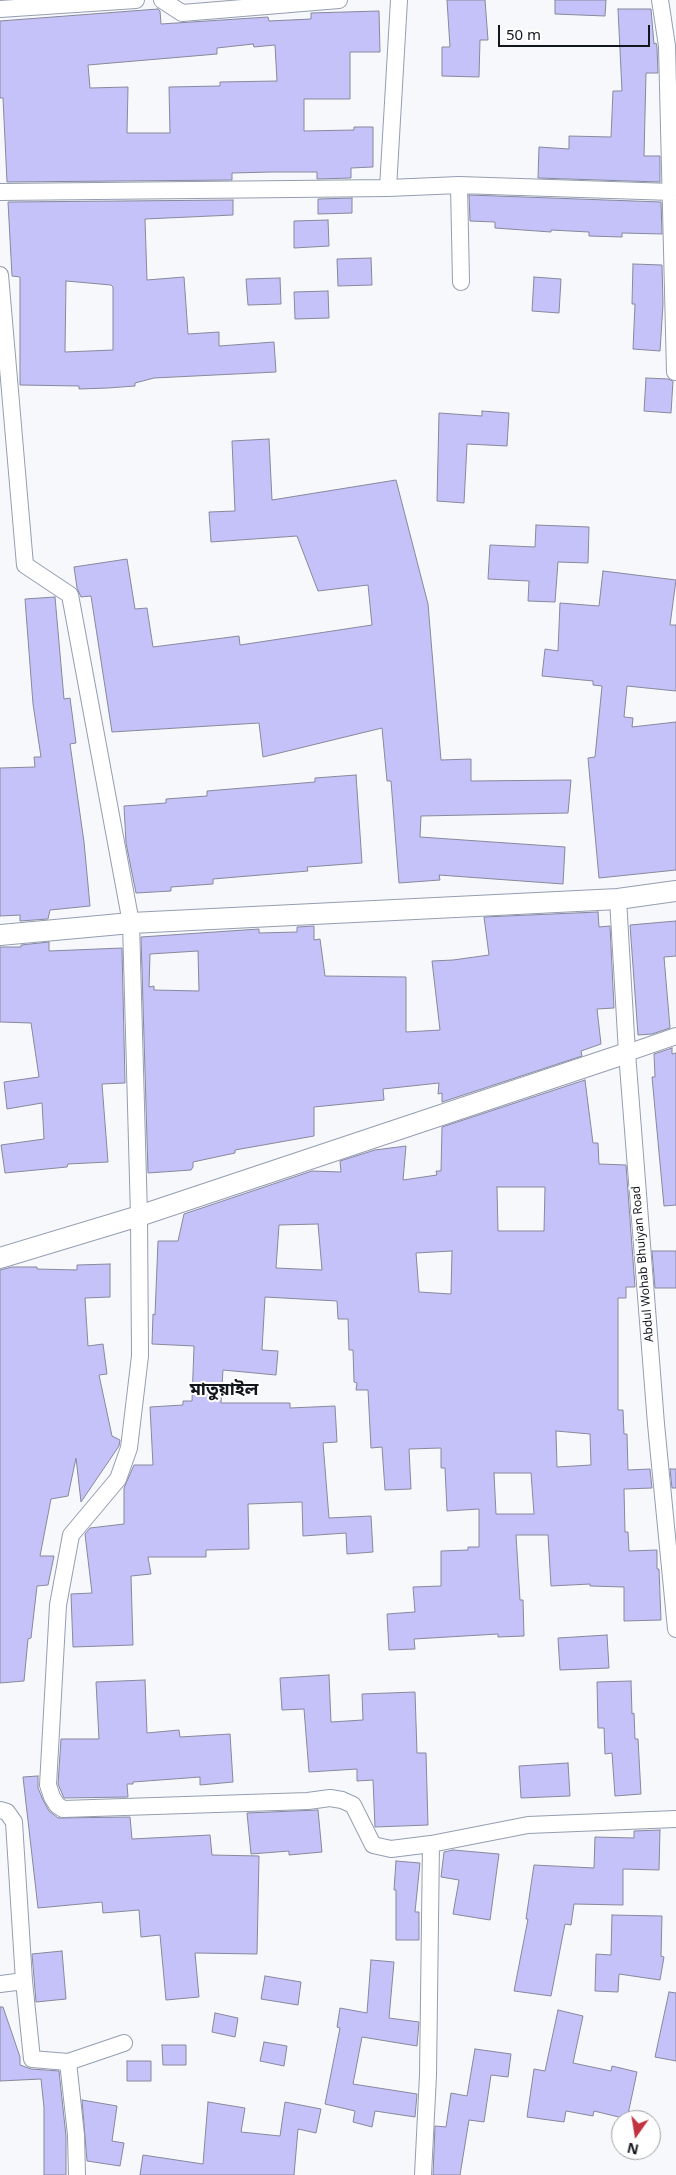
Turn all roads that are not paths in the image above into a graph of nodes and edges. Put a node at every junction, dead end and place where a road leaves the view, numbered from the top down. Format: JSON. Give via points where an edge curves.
{"nodes":[{"id":1,"x":136,"y":0,"type":"edge"},
{"id":2,"x":162,"y":0,"type":"edge"},
{"id":3,"x":339,"y":0,"type":"edge"},
{"id":4,"x":398,"y":0,"type":"edge"},
{"id":5,"x":660,"y":0,"type":"edge"},
{"id":6,"x":180,"y":7,"type":"edge"},
{"id":7,"x":0,"y":9,"type":"edge"},
{"id":8,"x":459,"y":185,"type":"junction"},
{"id":9,"x":388,"y":188,"type":"junction"},
{"id":10,"x":0,"y":192,"type":"edge"},
{"id":11,"x":672,"y":192,"type":"junction"},
{"id":12,"x":0,"y":275,"type":"edge"},
{"id":13,"x":461,"y":282,"type":"dead end"},
{"id":14,"x":675,"y":372,"type":"edge"},
{"id":15,"x":676,"y":891,"type":"edge"},
{"id":16,"x":618,"y":899,"type":"junction"},
{"id":17,"x":131,"y":924,"type":"junction"},
{"id":18,"x":0,"y":935,"type":"edge"},
{"id":19,"x":676,"y":1036,"type":"edge"},
{"id":20,"x":627,"y":1053,"type":"junction"},
{"id":21,"x":139,"y":1216,"type":"junction"},
{"id":22,"x":0,"y":1258,"type":"edge"},
{"id":23,"x":676,"y":1629,"type":"edge"},
{"id":24,"x":0,"y":1810,"type":"edge"},
{"id":25,"x":676,"y":1819,"type":"edge"},
{"id":26,"x":431,"y":1844,"type":"junction"},
{"id":27,"x":24,"y":1981,"type":"junction"},
{"id":28,"x":0,"y":1984,"type":"edge"},
{"id":29,"x":124,"y":2043,"type":"dead end"},
{"id":30,"x":68,"y":2062,"type":"junction"},
{"id":31,"x":77,"y":2175,"type":"edge"},
{"id":32,"x":423,"y":2175,"type":"edge"}],
"edges":[{"from":1,"to":7,"type":"street"},
{"from":2,"to":6,"type":"street"},
{"from":3,"to":6,"type":"street"},
{"from":4,"to":9,"type":"street"},
{"from":5,"to":11,"type":"street","via":[[666,46]]},
{"from":8,"to":9,"type":"street"},
{"from":8,"to":11,"type":"street"},
{"from":8,"to":13,"type":"street"},
{"from":9,"to":10,"type":"street"},
{"from":11,"to":14,"type":"street"},
{"from":12,"to":17,"type":"street","via":[[25,565],[70,594]]},
{"from":15,"to":16,"type":"street"},
{"from":16,"to":17,"type":"street"},
{"from":16,"to":20,"type":"street","name":"Abdul Wohab Bhuiyan Road"},
{"from":17,"to":18,"type":"street"},
{"from":17,"to":21,"type":"street"},
{"from":19,"to":20,"type":"street"},
{"from":20,"to":21,"type":"street"},
{"from":20,"to":23,"type":"street","name":"Abdul Wohab Bhuiyan Road","via":[[656,1424]]},
{"from":21,"to":22,"type":"street"},
{"from":21,"to":26,"type":"street","via":[[140,1356],[129,1448],[118,1479],[71,1535],[58,1605],[48,1785],[52,1797],[63,1809],[330,1798],[353,1805],[373,1845],[392,1849]]},
{"from":24,"to":27,"type":"street","via":[[7,1812],[14,1822]]},
{"from":25,"to":26,"type":"street","via":[[528,1825]]},
{"from":26,"to":32,"type":"street","via":[[428,2075]]},
{"from":27,"to":28,"type":"street"},
{"from":27,"to":30,"type":"street","via":[[32,2058]]},
{"from":29,"to":30,"type":"street"},
{"from":30,"to":31,"type":"street"}]}
